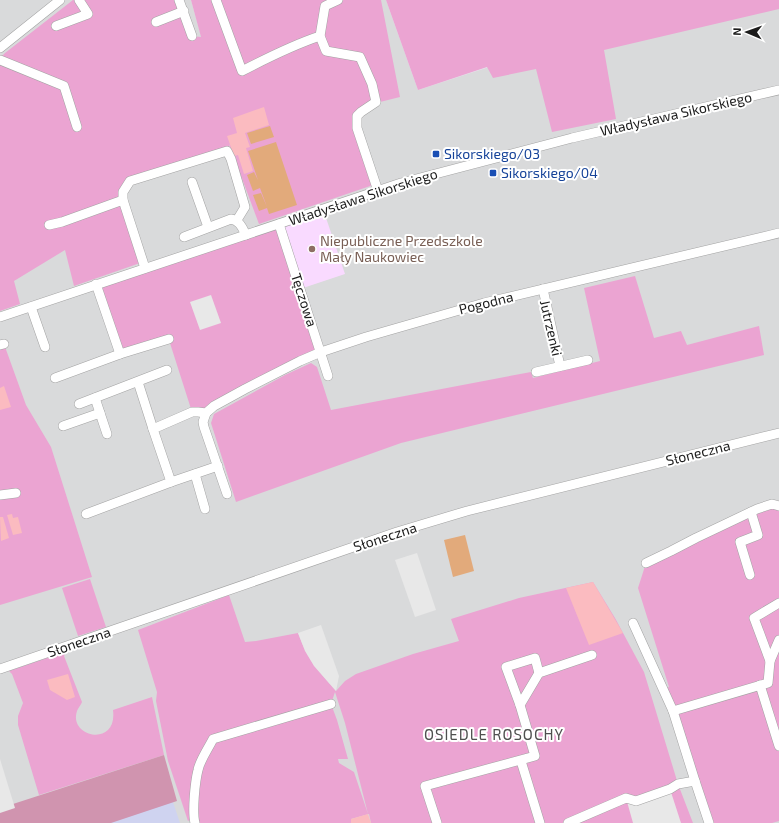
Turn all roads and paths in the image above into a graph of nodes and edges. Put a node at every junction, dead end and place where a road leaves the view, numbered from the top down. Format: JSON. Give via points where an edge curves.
{"nodes":[{"id":1,"x":60,"y":0,"type":"edge"},
{"id":2,"x":79,"y":0,"type":"edge"},
{"id":3,"x":179,"y":0,"type":"edge"},
{"id":4,"x":216,"y":0,"type":"edge"},
{"id":5,"x":338,"y":0,"type":"edge"},
{"id":6,"x":184,"y":11,"type":"junction"},
{"id":7,"x":156,"y":22,"type":"dead end"},
{"id":8,"x":56,"y":26,"type":"dead end"},
{"id":9,"x":192,"y":36,"type":"dead end"},
{"id":10,"x":320,"y":36,"type":"junction"},
{"id":11,"x":0,"y":48,"type":"edge"},
{"id":12,"x":0,"y":60,"type":"edge"},
{"id":13,"x":779,"y":90,"type":"edge"},
{"id":14,"x":77,"y":127,"type":"dead end"},
{"id":15,"x":192,"y":182,"type":"dead end"},
{"id":16,"x":378,"y":191,"type":"junction"},
{"id":17,"x":122,"y":200,"type":"junction"},
{"id":18,"x":237,"y":220,"type":"junction"},
{"id":19,"x":279,"y":224,"type":"junction"},
{"id":20,"x":49,"y":225,"type":"dead end"},
{"id":21,"x":208,"y":227,"type":"junction"},
{"id":22,"x":779,"y":233,"type":"edge"},
{"id":23,"x":246,"y":235,"type":"junction"},
{"id":24,"x":184,"y":237,"type":"dead end"},
{"id":25,"x":145,"y":268,"type":"junction"},
{"id":26,"x":96,"y":284,"type":"junction"},
{"id":27,"x":543,"y":289,"type":"junction"},
{"id":28,"x":31,"y":307,"type":"junction"},
{"id":29,"x":0,"y":317,"type":"edge"},
{"id":30,"x":169,"y":339,"type":"dead end"},
{"id":31,"x":45,"y":347,"type":"dead end"},
{"id":32,"x":321,"y":352,"type":"junction"},
{"id":33,"x":120,"y":354,"type":"junction"},
{"id":34,"x":588,"y":360,"type":"dead end"},
{"id":35,"x":560,"y":366,"type":"junction"},
{"id":36,"x":167,"y":370,"type":"dead end"},
{"id":37,"x":536,"y":372,"type":"dead end"},
{"id":38,"x":328,"y":376,"type":"dead end"},
{"id":39,"x":55,"y":378,"type":"dead end"},
{"id":40,"x":138,"y":382,"type":"junction"},
{"id":41,"x":95,"y":398,"type":"junction"},
{"id":42,"x":79,"y":404,"type":"dead end"},
{"id":43,"x":100,"y":413,"type":"junction"},
{"id":44,"x":206,"y":413,"type":"junction"},
{"id":45,"x":63,"y":426,"type":"dead end"},
{"id":46,"x":153,"y":429,"type":"junction"},
{"id":47,"x":779,"y":433,"type":"edge"},
{"id":48,"x":107,"y":434,"type":"dead end"},
{"id":49,"x":218,"y":466,"type":"junction"},
{"id":50,"x":195,"y":474,"type":"junction"},
{"id":51,"x":171,"y":482,"type":"junction"},
{"id":52,"x":16,"y":494,"type":"dead end"},
{"id":53,"x":227,"y":494,"type":"dead end"},
{"id":54,"x":0,"y":495,"type":"edge"},
{"id":55,"x":779,"y":506,"type":"edge"},
{"id":56,"x":206,"y":509,"type":"dead end"},
{"id":57,"x":751,"y":512,"type":"junction"},
{"id":58,"x":86,"y":514,"type":"dead end"},
{"id":59,"x":646,"y":563,"type":"dead end"},
{"id":60,"x":750,"y":575,"type":"dead end"},
{"id":61,"x":779,"y":603,"type":"edge"},
{"id":62,"x":633,"y":623,"type":"dead end"},
{"id":63,"x":779,"y":640,"type":"edge"},
{"id":64,"x":592,"y":655,"type":"dead end"},
{"id":65,"x":770,"y":661,"type":"junction"},
{"id":66,"x":0,"y":669,"type":"edge"},
{"id":67,"x":539,"y":673,"type":"junction"},
{"id":68,"x":760,"y":685,"type":"junction"},
{"id":69,"x":331,"y":704,"type":"dead end"},
{"id":70,"x":520,"y":705,"type":"junction"},
{"id":71,"x":673,"y":711,"type":"junction"},
{"id":72,"x":779,"y":746,"type":"edge"},
{"id":73,"x":521,"y":761,"type":"junction"},
{"id":74,"x":695,"y":781,"type":"junction"},
{"id":75,"x":195,"y":823,"type":"edge"},
{"id":76,"x":437,"y":823,"type":"edge"},
{"id":77,"x":540,"y":823,"type":"edge"},
{"id":78,"x":568,"y":823,"type":"edge"},
{"id":79,"x":710,"y":823,"type":"edge"}],
"edges":[{"from":1,"to":11,"type":"street"},
{"from":2,"to":8,"type":"street","via":[[88,14]]},
{"from":3,"to":6,"type":"street"},
{"from":4,"to":10,"type":"street","via":[[242,71]]},
{"from":5,"to":10,"type":"street","via":[[325,6]]},
{"from":6,"to":7,"type":"street"},
{"from":6,"to":9,"type":"street"},
{"from":10,"to":16,"type":"street","via":[[326,51],[360,57],[372,84],[376,102],[358,116],[357,128]]},
{"from":12,"to":14,"type":"street","via":[[64,86]]},
{"from":13,"to":16,"type":"street","name":"Władysława Sikorskiego","via":[[572,138]]},
{"from":15,"to":21,"type":"street"},
{"from":16,"to":19,"type":"street","name":"Władysława Sikorskiego"},
{"from":17,"to":18,"type":"street","via":[[123,192],[130,181],[227,151],[245,207]]},
{"from":17,"to":20,"type":"street"},
{"from":17,"to":25,"type":"street"},
{"from":18,"to":21,"type":"street","via":[[231,219]]},
{"from":18,"to":23,"type":"street"},
{"from":19,"to":23,"type":"street","name":"Władysława Sikorskiego"},
{"from":19,"to":32,"type":"street","name":"Tęczowa"},
{"from":21,"to":24,"type":"street"},
{"from":22,"to":27,"type":"street","name":"Pogodna"},
{"from":23,"to":25,"type":"street","name":"Władysława Sikorskiego"},
{"from":25,"to":26,"type":"street","name":"Władysława Sikorskiego"},
{"from":26,"to":28,"type":"street","name":"Władysława Sikorskiego"},
{"from":26,"to":33,"type":"street"},
{"from":27,"to":32,"type":"street","name":"Pogodna","via":[[450,312]]},
{"from":27,"to":35,"type":"street","name":"Jutrzenki"},
{"from":28,"to":29,"type":"street","name":"Władysława Sikorskiego"},
{"from":28,"to":31,"type":"street"},
{"from":30,"to":33,"type":"street"},
{"from":32,"to":38,"type":"street","name":"Tęczowa"},
{"from":32,"to":44,"type":"street","name":"Pogodna","via":[[245,388]]},
{"from":33,"to":39,"type":"street"},
{"from":34,"to":35,"type":"street","name":"Jutrzenki"},
{"from":35,"to":37,"type":"street","name":"Jutrzenki"},
{"from":36,"to":40,"type":"street"},
{"from":40,"to":41,"type":"street"},
{"from":40,"to":46,"type":"street"},
{"from":41,"to":42,"type":"street"},
{"from":41,"to":43,"type":"street"},
{"from":43,"to":45,"type":"street"},
{"from":43,"to":48,"type":"street"},
{"from":44,"to":46,"type":"street","via":[[192,412]]},
{"from":44,"to":49,"type":"street","via":[[204,427]]},
{"from":46,"to":51,"type":"street"},
{"from":47,"to":66,"type":"street","name":"Słoneczna","via":[[475,509],[397,532]]},
{"from":49,"to":50,"type":"street"},
{"from":49,"to":53,"type":"street"},
{"from":50,"to":51,"type":"street"},
{"from":50,"to":56,"type":"street"},
{"from":51,"to":58,"type":"street"},
{"from":52,"to":54,"type":"street"},
{"from":55,"to":57,"type":"street","via":[[772,504]]},
{"from":57,"to":59,"type":"street"},
{"from":57,"to":60,"type":"street","via":[[758,535],[740,542]]},
{"from":61,"to":65,"type":"street","via":[[754,618]]},
{"from":62,"to":71,"type":"street"},
{"from":63,"to":65,"type":"street"},
{"from":64,"to":67,"type":"street"},
{"from":65,"to":68,"type":"street","via":[[768,684]]},
{"from":67,"to":70,"type":"street"},
{"from":67,"to":70,"type":"street","via":[[534,658],[506,666]]},
{"from":68,"to":71,"type":"street"},
{"from":68,"to":72,"type":"street"},
{"from":69,"to":75,"type":"street","via":[[213,739],[198,770],[193,817]]},
{"from":70,"to":73,"type":"street","via":[[535,756]]},
{"from":71,"to":74,"type":"street"},
{"from":73,"to":76,"type":"street","via":[[424,786]]},
{"from":73,"to":77,"type":"street"},
{"from":74,"to":78,"type":"street","via":[[678,784],[636,801],[626,798]]},
{"from":74,"to":79,"type":"street"}]}
